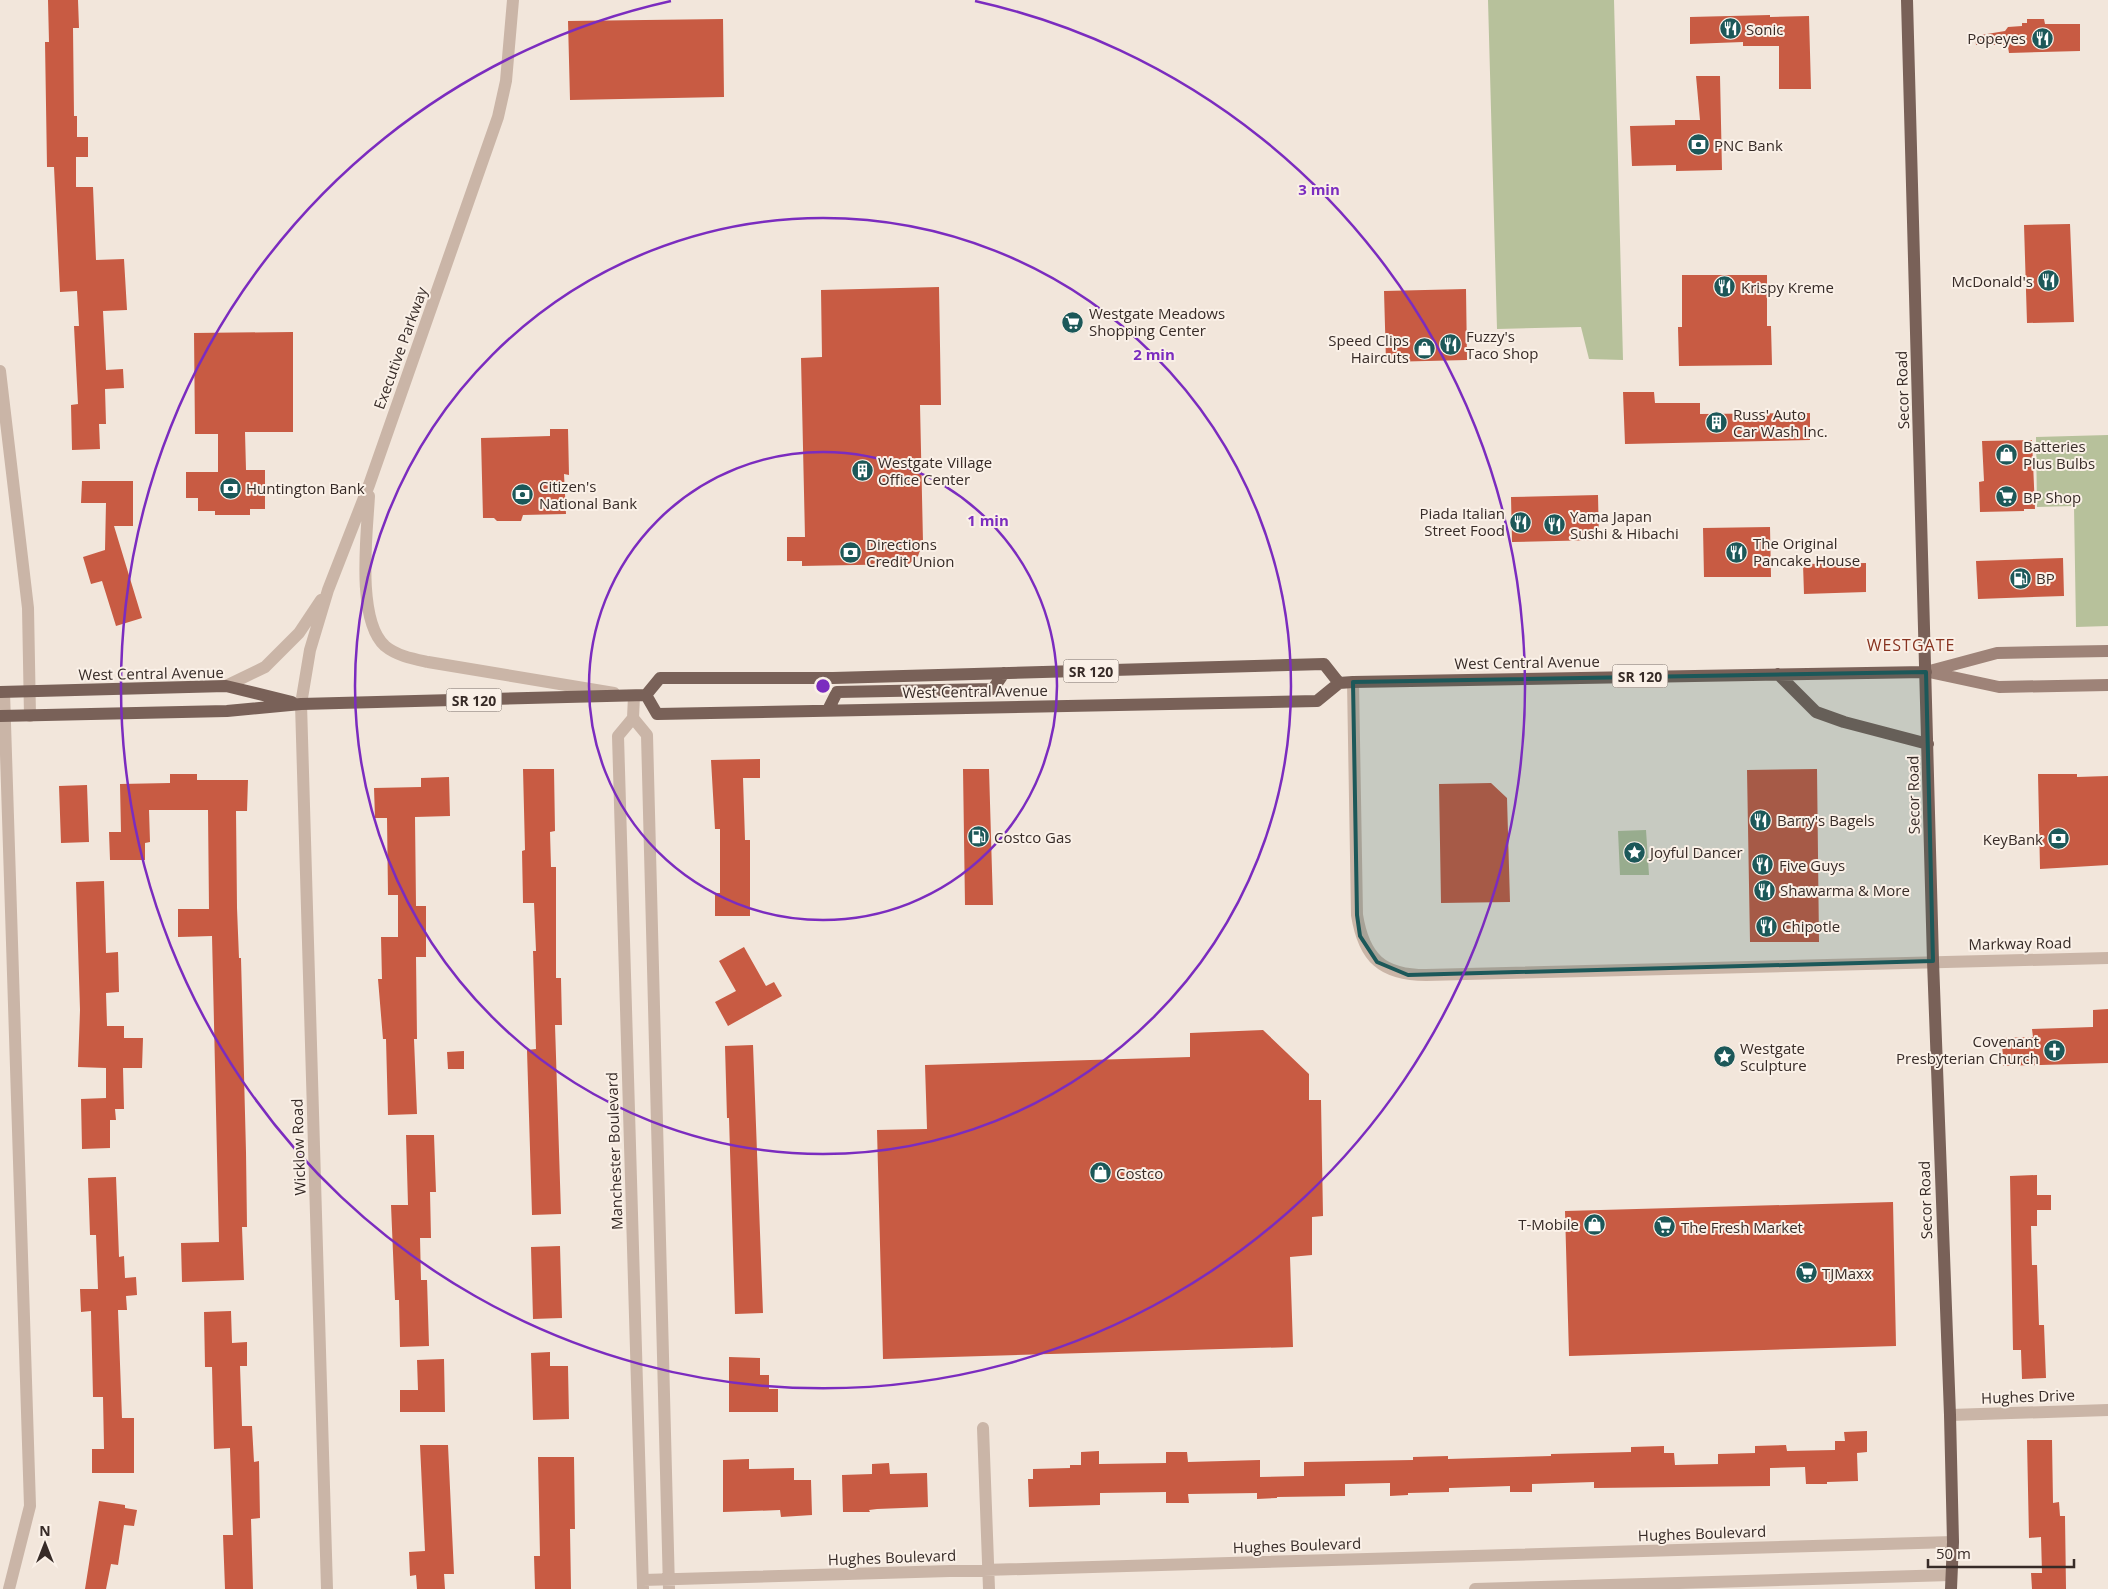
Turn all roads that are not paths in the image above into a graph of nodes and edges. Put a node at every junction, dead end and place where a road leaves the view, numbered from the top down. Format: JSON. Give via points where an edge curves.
{"nodes":[{"id":1,"x":513,"y":0,"type":"edge"},
{"id":2,"x":1906,"y":0,"type":"edge"},
{"id":3,"x":0,"y":370,"type":"edge"},
{"id":4,"x":369,"y":485,"type":"junction"},
{"id":5,"x":328,"y":590,"type":"junction"},
{"id":6,"x":2108,"y":651,"type":"edge"},
{"id":7,"x":1926,"y":672,"type":"junction"},
{"id":8,"x":1004,"y":673,"type":"junction"},
{"id":9,"x":1778,"y":674,"type":"junction"},
{"id":10,"x":1353,"y":682,"type":"junction"},
{"id":11,"x":1340,"y":683,"type":"junction"},
{"id":12,"x":2108,"y":685,"type":"edge"},
{"id":13,"x":226,"y":686,"type":"junction"},
{"id":14,"x":2,"y":692,"type":"edge"},
{"id":15,"x":30,"y":692,"type":"junction"},
{"id":16,"x":640,"y":696,"type":"junction"},
{"id":17,"x":301,"y":704,"type":"junction"},
{"id":18,"x":828,"y":710,"type":"junction"},
{"id":19,"x":2,"y":716,"type":"edge"},
{"id":20,"x":30,"y":716,"type":"junction"},
{"id":21,"x":633,"y":718,"type":"junction"},
{"id":22,"x":1928,"y":744,"type":"junction"},
{"id":23,"x":2108,"y":958,"type":"edge"},
{"id":24,"x":1933,"y":961,"type":"junction"},
{"id":25,"x":2108,"y":1410,"type":"edge"},
{"id":26,"x":1950,"y":1415,"type":"junction"},
{"id":27,"x":983,"y":1428,"type":"dead end"},
{"id":28,"x":1953,"y":1542,"type":"junction"},
{"id":29,"x":988,"y":1570,"type":"junction"},
{"id":30,"x":1951,"y":1575,"type":"junction"},
{"id":31,"x":669,"y":1584,"type":"edge"},
{"id":32,"x":643,"y":1585,"type":"edge"},
{"id":33,"x":8,"y":1589,"type":"edge"},
{"id":34,"x":327,"y":1589,"type":"edge"},
{"id":35,"x":989,"y":1589,"type":"edge"},
{"id":36,"x":1476,"y":1589,"type":"edge"},
{"id":37,"x":1951,"y":1589,"type":"edge"}],
"edges":[{"from":1,"to":4,"type":"street","name":"Executive Parkway","via":[[506,81],[498,117]]},
{"from":2,"to":7,"type":"main road","name":"Secor Road"},
{"from":3,"to":15,"type":"street","via":[[28,608]]},
{"from":4,"to":5,"type":"street","name":"Executive Parkway"},
{"from":4,"to":16,"type":"street","via":[[368,607],[374,630],[385,646],[404,656],[428,662]]},
{"from":5,"to":13,"type":"street","via":[[299,633],[265,666]]},
{"from":5,"to":17,"type":"street","name":"Executive Parkway","via":[[310,650]]},
{"from":6,"to":7,"type":"main road","name":"West Central Avenue","number":"SR 120","via":[[1997,653]]},
{"from":7,"to":9,"type":"main road","name":"West Central Avenue","number":"SR 120"},
{"from":7,"to":12,"type":"main road","name":"West Central Avenue","number":"SR 120","via":[[1999,687]]},
{"from":7,"to":22,"type":"main road","name":"Secor Road"},
{"from":8,"to":11,"type":"main road","name":"West Central Avenue","number":"SR 120","via":[[1324,664]]},
{"from":8,"to":16,"type":"main road","name":"West Central Avenue","number":"SR 120","via":[[834,678],[660,678]]},
{"from":8,"to":18,"type":"main road","via":[[993,689],[837,692]]},
{"from":9,"to":10,"type":"main road","name":"West Central Avenue","number":"SR 120"},
{"from":9,"to":22,"type":"main road","via":[[1816,712]]},
{"from":10,"to":11,"type":"main road","name":"West Central Avenue","number":"SR 120"},
{"from":10,"to":24,"type":"street","name":"Markway Road","via":[[1357,915],[1360,936],[1367,950],[1392,970],[1408,975],[1426,975]]},
{"from":11,"to":18,"type":"main road","name":"West Central Avenue","via":[[1317,701]]},
{"from":13,"to":15,"type":"main road","name":"West Central Avenue","number":"SR 120"},
{"from":13,"to":17,"type":"main road","name":"West Central Avenue","number":"SR 120"},
{"from":14,"to":15,"type":"main road","name":"West Central Avenue","number":"SR 120"},
{"from":14,"to":19,"type":"street"},
{"from":15,"to":20,"type":"street"},
{"from":16,"to":17,"type":"main road","name":"West Central Avenue","number":"SR 120"},
{"from":16,"to":18,"type":"main road","name":"West Central Avenue","via":[[657,714]]},
{"from":16,"to":21,"type":"street"},
{"from":17,"to":20,"type":"main road","name":"West Central Avenue","number":"SR 120","via":[[227,711]]},
{"from":17,"to":34,"type":"street","name":"Wicklow Road"},
{"from":19,"to":20,"type":"main road","name":"West Central Avenue","number":"SR 120"},
{"from":19,"to":33,"type":"street","via":[[30,1506]]},
{"from":21,"to":31,"type":"street","via":[[647,736]]},
{"from":21,"to":32,"type":"street","name":"Manchester Boulevard","via":[[618,736]]},
{"from":22,"to":24,"type":"main road","name":"Secor Road"},
{"from":23,"to":24,"type":"street","name":"Markway Road"},
{"from":24,"to":26,"type":"main road","name":"Secor Road"},
{"from":25,"to":26,"type":"street","name":"Hughes Drive"},
{"from":26,"to":28,"type":"main road","name":"Secor Road"},
{"from":27,"to":29,"type":"street"},
{"from":28,"to":29,"type":"street","name":"Hughes Boulevard"},
{"from":28,"to":30,"type":"main road","name":"Secor Road"},
{"from":29,"to":31,"type":"street","name":"Hughes Boulevard"},
{"from":29,"to":35,"type":"street"},
{"from":30,"to":36,"type":"street"},
{"from":30,"to":37,"type":"main road","name":"Secor Road"},
{"from":31,"to":32,"type":"street","name":"Hughes Boulevard"}]}
